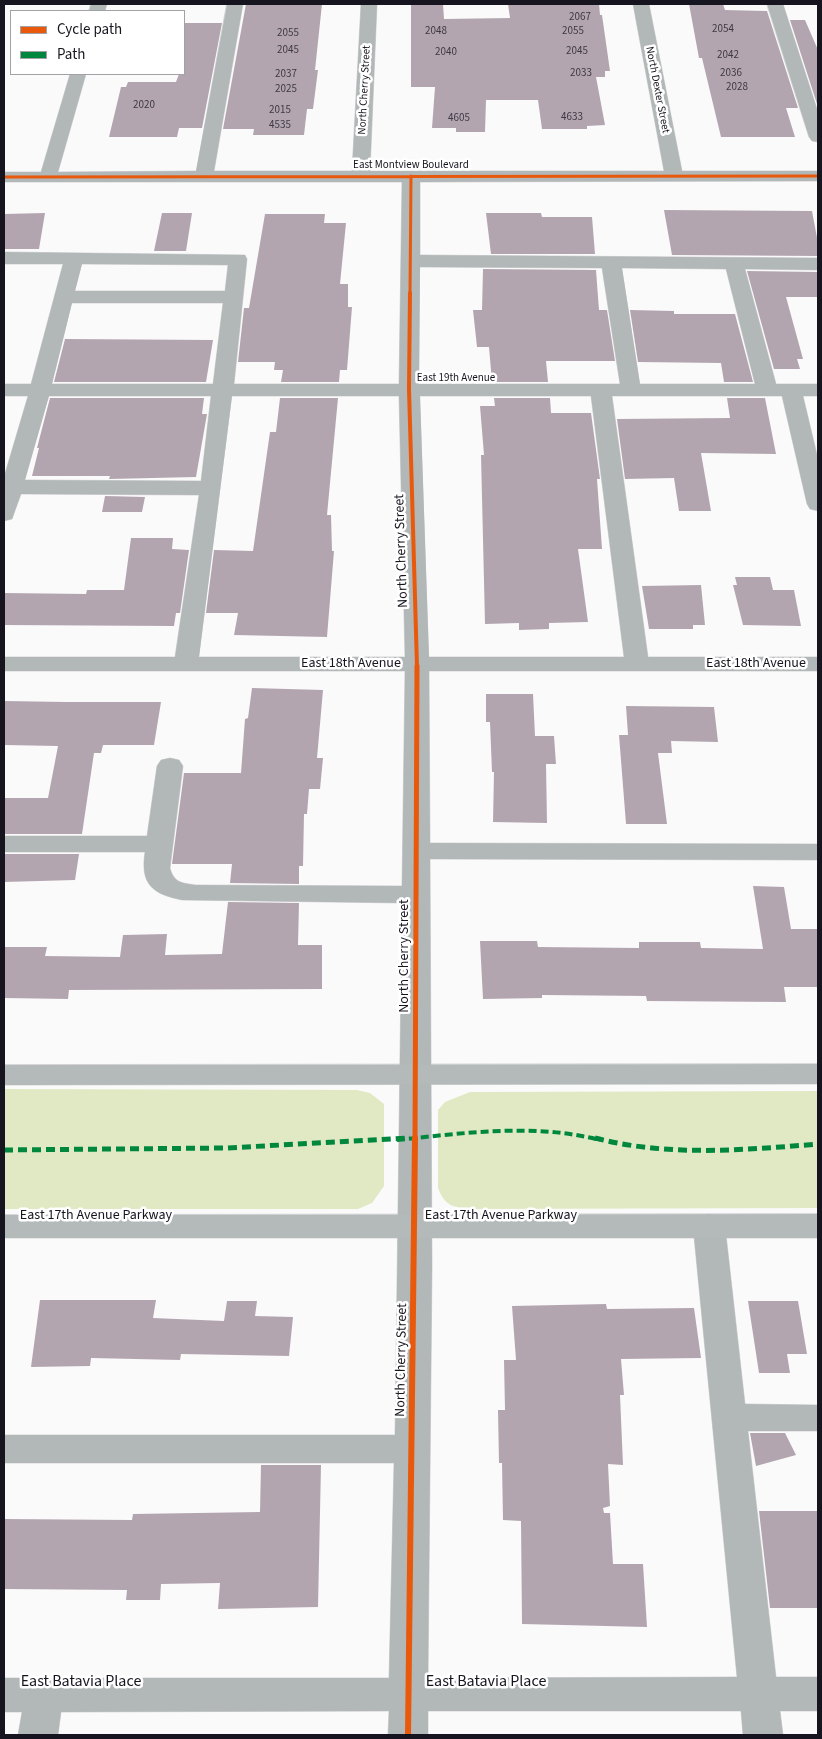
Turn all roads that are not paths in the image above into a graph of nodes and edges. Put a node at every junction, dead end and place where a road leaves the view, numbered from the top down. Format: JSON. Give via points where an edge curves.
{"nodes":[{"id":1,"x":235,"y":4,"type":"edge"},
{"id":2,"x":370,"y":4,"type":"edge"},
{"id":3,"x":641,"y":4,"type":"edge"},
{"id":4,"x":775,"y":4,"type":"edge"},
{"id":5,"x":78,"y":75,"type":"edge"},
{"id":6,"x":818,"y":137,"type":"edge"},
{"id":7,"x":361,"y":176,"type":"junction"},
{"id":8,"x":411,"y":176,"type":"junction"},
{"id":9,"x":674,"y":176,"type":"junction"},
{"id":10,"x":818,"y":176,"type":"edge"},
{"id":11,"x":4,"y":177,"type":"edge"},
{"id":12,"x":48,"y":177,"type":"junction"},
{"id":13,"x":204,"y":177,"type":"junction"},
{"id":14,"x":4,"y":258,"type":"edge"},
{"id":15,"x":74,"y":258,"type":"junction"},
{"id":16,"x":410,"y":261,"type":"junction"},
{"id":17,"x":611,"y":262,"type":"junction"},
{"id":18,"x":734,"y":264,"type":"junction"},
{"id":19,"x":818,"y":264,"type":"edge"},
{"id":20,"x":64,"y":297,"type":"junction"},
{"id":21,"x":234,"y":297,"type":"junction"},
{"id":22,"x":409,"y":389,"type":"junction"},
{"id":23,"x":4,"y":390,"type":"edge"},
{"id":24,"x":40,"y":390,"type":"junction"},
{"id":25,"x":222,"y":390,"type":"junction"},
{"id":26,"x":601,"y":390,"type":"junction"},
{"id":27,"x":631,"y":390,"type":"junction"},
{"id":28,"x":767,"y":390,"type":"junction"},
{"id":29,"x":791,"y":390,"type":"junction"},
{"id":30,"x":818,"y":390,"type":"edge"},
{"id":31,"x":11,"y":487,"type":"junction"},
{"id":32,"x":211,"y":488,"type":"junction"},
{"id":33,"x":818,"y":504,"type":"edge"},
{"id":34,"x":4,"y":514,"type":"edge"},
{"id":35,"x":4,"y":664,"type":"edge"},
{"id":36,"x":186,"y":664,"type":"junction"},
{"id":37,"x":417,"y":664,"type":"junction"},
{"id":38,"x":637,"y":664,"type":"junction"},
{"id":39,"x":818,"y":664,"type":"edge"},
{"id":40,"x":170,"y":766,"type":"dead end"},
{"id":41,"x":4,"y":844,"type":"edge"},
{"id":42,"x":159,"y":844,"type":"junction"},
{"id":43,"x":416,"y":851,"type":"junction"},
{"id":44,"x":818,"y":852,"type":"edge"},
{"id":45,"x":416,"y":895,"type":"junction"},
{"id":46,"x":818,"y":1074,"type":"edge"},
{"id":47,"x":4,"y":1075,"type":"edge"},
{"id":48,"x":416,"y":1075,"type":"junction"},
{"id":49,"x":709,"y":1226,"type":"junction"},
{"id":50,"x":818,"y":1226,"type":"edge"},
{"id":51,"x":4,"y":1227,"type":"edge"},
{"id":52,"x":415,"y":1228,"type":"junction"},
{"id":53,"x":729,"y":1417,"type":"junction"},
{"id":54,"x":818,"y":1418,"type":"edge"},
{"id":55,"x":4,"y":1449,"type":"edge"},
{"id":56,"x":411,"y":1449,"type":"junction"},
{"id":57,"x":408,"y":1694,"type":"junction"},
{"id":58,"x":758,"y":1694,"type":"junction"},
{"id":59,"x":818,"y":1694,"type":"edge"},
{"id":60,"x":4,"y":1695,"type":"edge"},
{"id":61,"x":44,"y":1695,"type":"junction"},
{"id":62,"x":38,"y":1735,"type":"edge"},
{"id":63,"x":408,"y":1735,"type":"edge"},
{"id":64,"x":763,"y":1735,"type":"edge"}],
"edges":[{"from":1,"to":13,"type":"street"},
{"from":2,"to":7,"type":"street","name":"North Cherry Street"},
{"from":3,"to":9,"type":"street","name":"North Dexter Street"},
{"from":4,"to":6,"type":"street"},
{"from":5,"to":12,"type":"street"},
{"from":7,"to":8,"type":"street","name":"East Montview Boulevard"},
{"from":7,"to":13,"type":"street","name":"East Montview Boulevard"},
{"from":8,"to":9,"type":"street","name":"East Montview Boulevard"},
{"from":8,"to":16,"type":"street","name":"North Cherry Street"},
{"from":9,"to":10,"type":"street","name":"East Montview Boulevard"},
{"from":11,"to":12,"type":"street","name":"East Montview Boulevard"},
{"from":12,"to":13,"type":"street","name":"East Montview Boulevard"},
{"from":14,"to":15,"type":"street"},
{"from":15,"to":20,"type":"street"},
{"from":15,"to":21,"type":"street","via":[[238,259]]},
{"from":16,"to":17,"type":"street"},
{"from":16,"to":22,"type":"street","name":"North Cherry Street"},
{"from":17,"to":18,"type":"street"},
{"from":17,"to":27,"type":"street"},
{"from":18,"to":19,"type":"street"},
{"from":18,"to":28,"type":"street"},
{"from":20,"to":21,"type":"street"},
{"from":20,"to":24,"type":"street"},
{"from":21,"to":25,"type":"street"},
{"from":22,"to":25,"type":"street","name":"East 19th Avenue"},
{"from":22,"to":26,"type":"street","name":"East 19th Avenue"},
{"from":22,"to":37,"type":"street","name":"North Cherry Street"},
{"from":23,"to":24,"type":"street","name":"East 19th Avenue"},
{"from":24,"to":25,"type":"street","name":"East 19th Avenue"},
{"from":24,"to":31,"type":"street"},
{"from":25,"to":32,"type":"street"},
{"from":26,"to":27,"type":"street","name":"East 19th Avenue"},
{"from":26,"to":38,"type":"street"},
{"from":27,"to":28,"type":"street","name":"East 19th Avenue"},
{"from":28,"to":29,"type":"street","name":"East 19th Avenue"},
{"from":29,"to":30,"type":"street","name":"East 19th Avenue"},
{"from":29,"to":33,"type":"street"},
{"from":31,"to":32,"type":"street"},
{"from":31,"to":34,"type":"street"},
{"from":32,"to":36,"type":"street"},
{"from":35,"to":36,"type":"street","name":"East 18th Avenue"},
{"from":36,"to":37,"type":"street","name":"East 18th Avenue"},
{"from":37,"to":38,"type":"street","name":"East 18th Avenue"},
{"from":37,"to":43,"type":"street","name":"North Cherry Street"},
{"from":38,"to":39,"type":"street","name":"East 18th Avenue"},
{"from":40,"to":42,"type":"street"},
{"from":41,"to":42,"type":"street"},
{"from":42,"to":45,"type":"street","via":[[158,879],[166,887],[180,892]]},
{"from":43,"to":44,"type":"street"},
{"from":43,"to":45,"type":"street","name":"North Cherry Street"},
{"from":45,"to":48,"type":"street","name":"North Cherry Street"},
{"from":46,"to":48,"type":"main road"},
{"from":47,"to":48,"type":"main road"},
{"from":48,"to":52,"type":"street","name":"North Cherry Street"},
{"from":49,"to":50,"type":"main road","name":"East 17th Avenue Parkway"},
{"from":49,"to":52,"type":"main road","name":"East 17th Avenue Parkway"},
{"from":49,"to":53,"type":"street"},
{"from":51,"to":52,"type":"main road","name":"East 17th Avenue Parkway"},
{"from":52,"to":56,"type":"street","name":"North Cherry Street"},
{"from":53,"to":54,"type":"street"},
{"from":53,"to":58,"type":"street"},
{"from":55,"to":56,"type":"street"},
{"from":56,"to":57,"type":"street","name":"North Cherry Street"},
{"from":57,"to":58,"type":"street","name":"East Batavia Place"},
{"from":57,"to":61,"type":"street","name":"East Batavia Place"},
{"from":57,"to":63,"type":"street","name":"North Cherry Street"},
{"from":58,"to":59,"type":"street","name":"East Batavia Place"},
{"from":58,"to":64,"type":"street"},
{"from":60,"to":61,"type":"street","name":"East Batavia Place"},
{"from":61,"to":62,"type":"street"}]}
